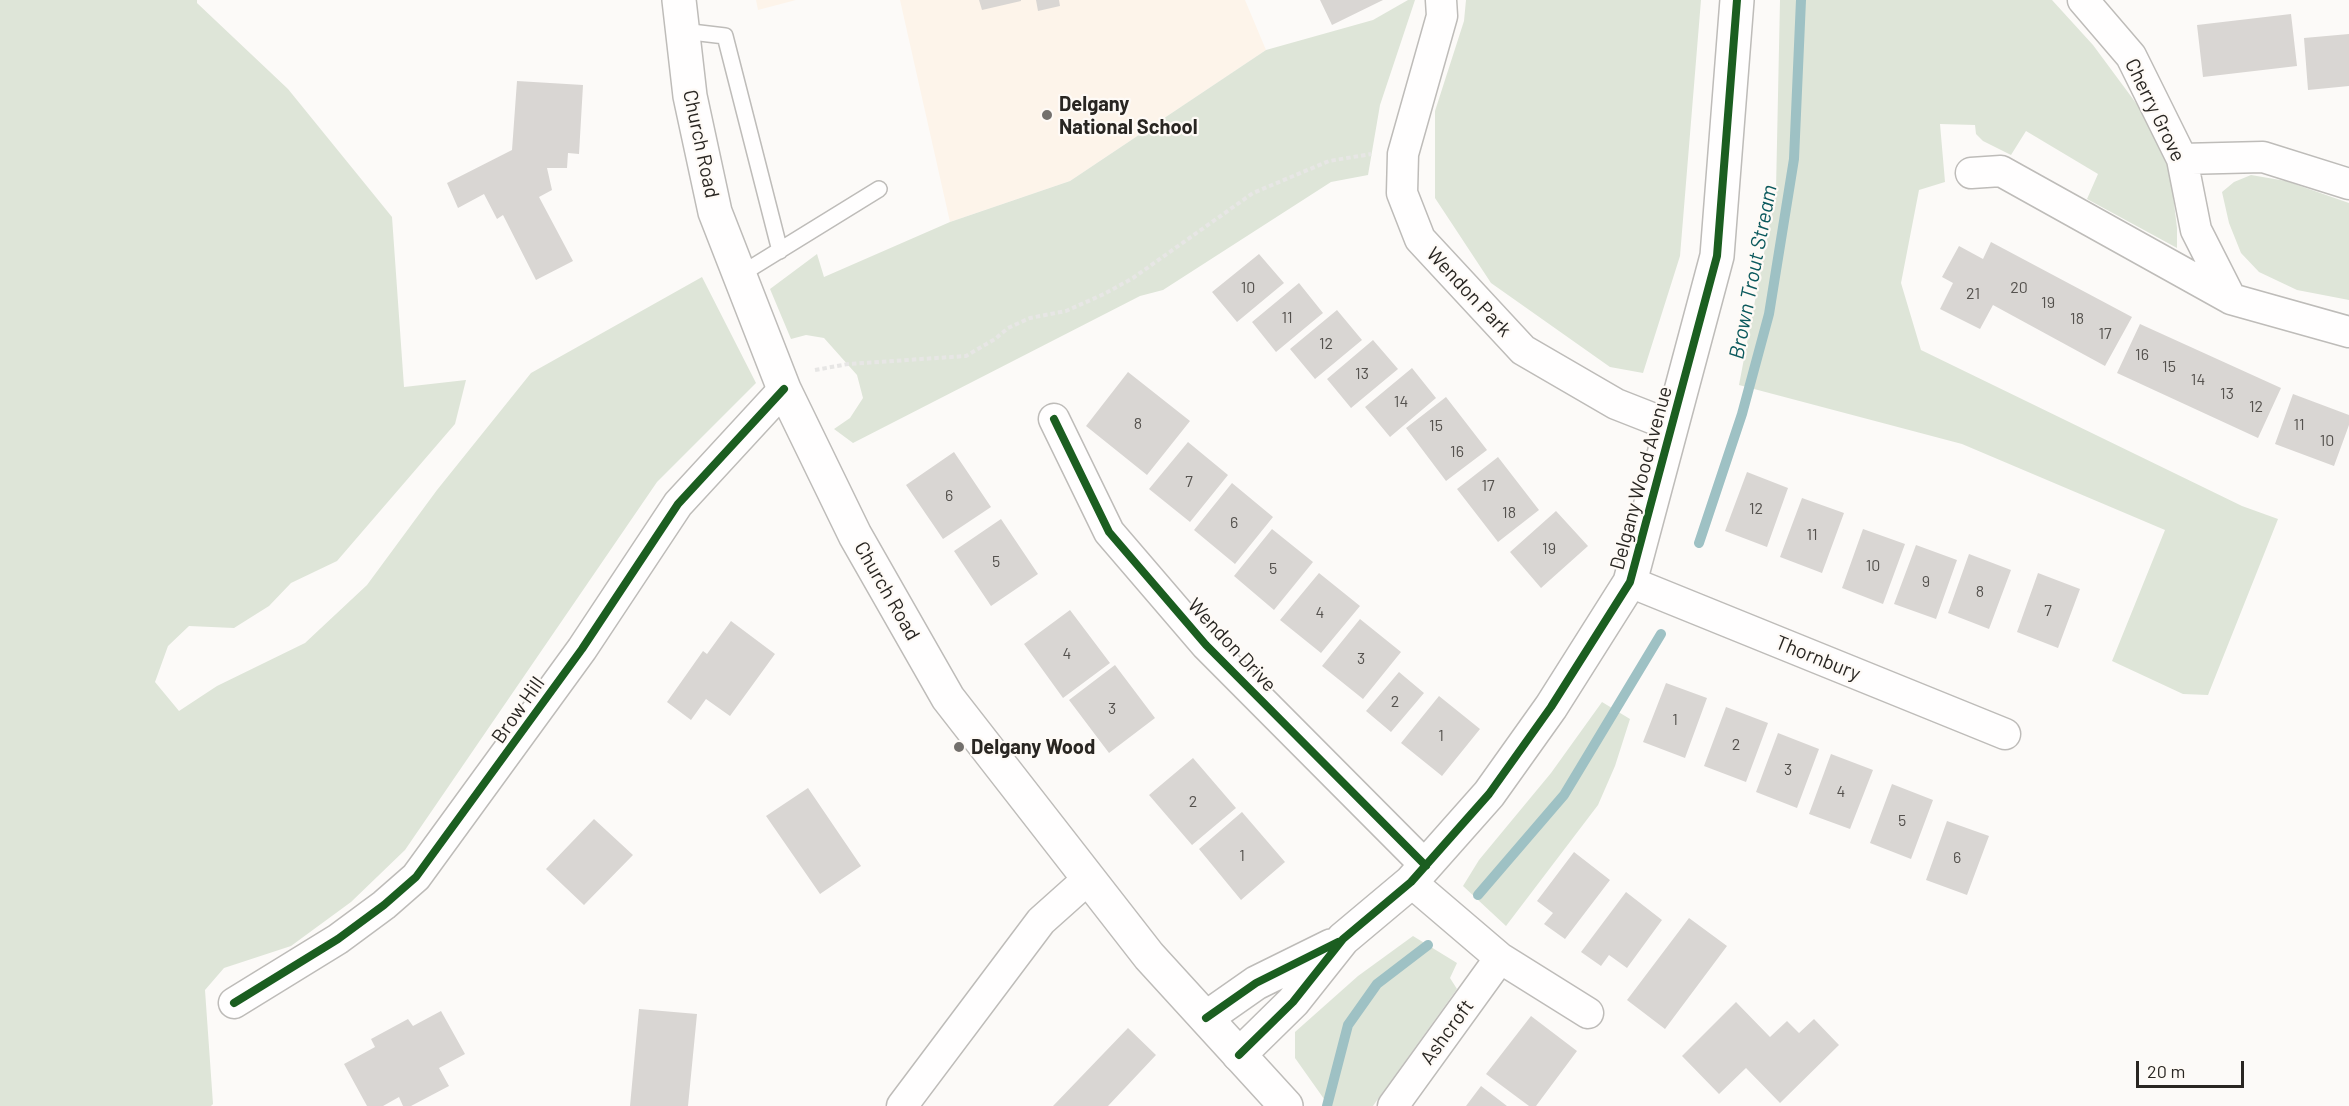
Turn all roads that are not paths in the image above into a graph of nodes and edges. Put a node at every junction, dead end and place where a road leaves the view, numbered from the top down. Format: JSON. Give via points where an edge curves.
{"nodes":[{"id":1,"x":1441,"y":0,"type":"edge"},
{"id":2,"x":1737,"y":0,"type":"edge"},
{"id":3,"x":2083,"y":0,"type":"edge"},
{"id":4,"x":681,"y":15,"type":"edge"},
{"id":5,"x":2182,"y":159,"type":"junction"},
{"id":6,"x":1971,"y":173,"type":"dead end"},
{"id":7,"x":2349,"y":184,"type":"edge"},
{"id":8,"x":879,"y":189,"type":"dead end"},
{"id":9,"x":780,"y":251,"type":"junction"},
{"id":10,"x":738,"y":276,"type":"junction"},
{"id":11,"x":2231,"y":299,"type":"junction"},
{"id":12,"x":2349,"y":332,"type":"edge"},
{"id":13,"x":784,"y":389,"type":"junction"},
{"id":14,"x":1054,"y":419,"type":"dead end"},
{"id":15,"x":1672,"y":426,"type":"junction"},
{"id":16,"x":1630,"y":582,"type":"junction"},
{"id":17,"x":2006,"y":734,"type":"dead end"},
{"id":18,"x":1418,"y":874,"type":"junction"},
{"id":19,"x":1088,"y":879,"type":"junction"},
{"id":20,"x":1344,"y":939,"type":"junction"},
{"id":21,"x":1500,"y":958,"type":"junction"},
{"id":22,"x":234,"y":1003,"type":"dead end"},
{"id":23,"x":1588,"y":1013,"type":"dead end"},
{"id":24,"x":1206,"y":1018,"type":"junction"},
{"id":25,"x":1239,"y":1055,"type":"junction"},
{"id":26,"x":1279,"y":1098,"type":"edge"},
{"id":27,"x":902,"y":1106,"type":"edge"},
{"id":28,"x":1393,"y":1106,"type":"edge"}],
"edges":[{"from":1,"to":15,"type":"street","name":"Wendon Park","via":[[1442,16],[1403,154],[1402,193],[1420,239],[1523,350],[1616,404]]},
{"from":2,"to":15,"type":"street","name":"Delgany Wood Avenue","via":[[1717,256]]},
{"from":3,"to":5,"type":"street","name":"Cherry Grove","via":[[2131,56]]},
{"from":4,"to":9,"type":"lane","via":[[725,36]]},
{"from":4,"to":10,"type":"street","name":"Church Road","via":[[690,96],[715,212]]},
{"from":5,"to":7,"type":"street","via":[[2263,157]]},
{"from":5,"to":11,"type":"street","name":"Cherry Grove","via":[[2196,230]]},
{"from":6,"to":11,"type":"street","via":[[2001,171]]},
{"from":8,"to":9,"type":"lane"},
{"from":9,"to":10,"type":"lane"},
{"from":10,"to":13,"type":"street","name":"Church Road"},
{"from":11,"to":12,"type":"street"},
{"from":13,"to":19,"type":"street","name":"Church Road","via":[[855,535],[948,698]]},
{"from":13,"to":22,"type":"street","name":"Brow Hill","via":[[678,504],[582,649],[416,877],[338,939]]},
{"from":14,"to":18,"type":"street","name":"Wendon Drive","via":[[1108,532],[1206,645]]},
{"from":15,"to":16,"type":"street","name":"Delgany Wood Avenue"},
{"from":16,"to":17,"type":"street","name":"Thornbury"},
{"from":16,"to":18,"type":"street","name":"Delgany Wood Avenue","via":[[1551,707],[1489,794]]},
{"from":18,"to":20,"type":"street","name":"Delgany Wood Avenue"},
{"from":18,"to":21,"type":"street"},
{"from":19,"to":24,"type":"street","name":"Church Road","via":[[1149,956]]},
{"from":19,"to":27,"type":"street","via":[[1041,921]]},
{"from":20,"to":24,"type":"street","name":"Delgany Wood Avenue","via":[[1256,983]]},
{"from":20,"to":25,"type":"street","name":"Delgany Wood Avenue","via":[[1293,1002]]},
{"from":21,"to":23,"type":"street"},
{"from":21,"to":28,"type":"street","name":"Ashcroft"},
{"from":24,"to":25,"type":"street","name":"Church Road"},
{"from":25,"to":26,"type":"street","name":"Church Road"}]}
